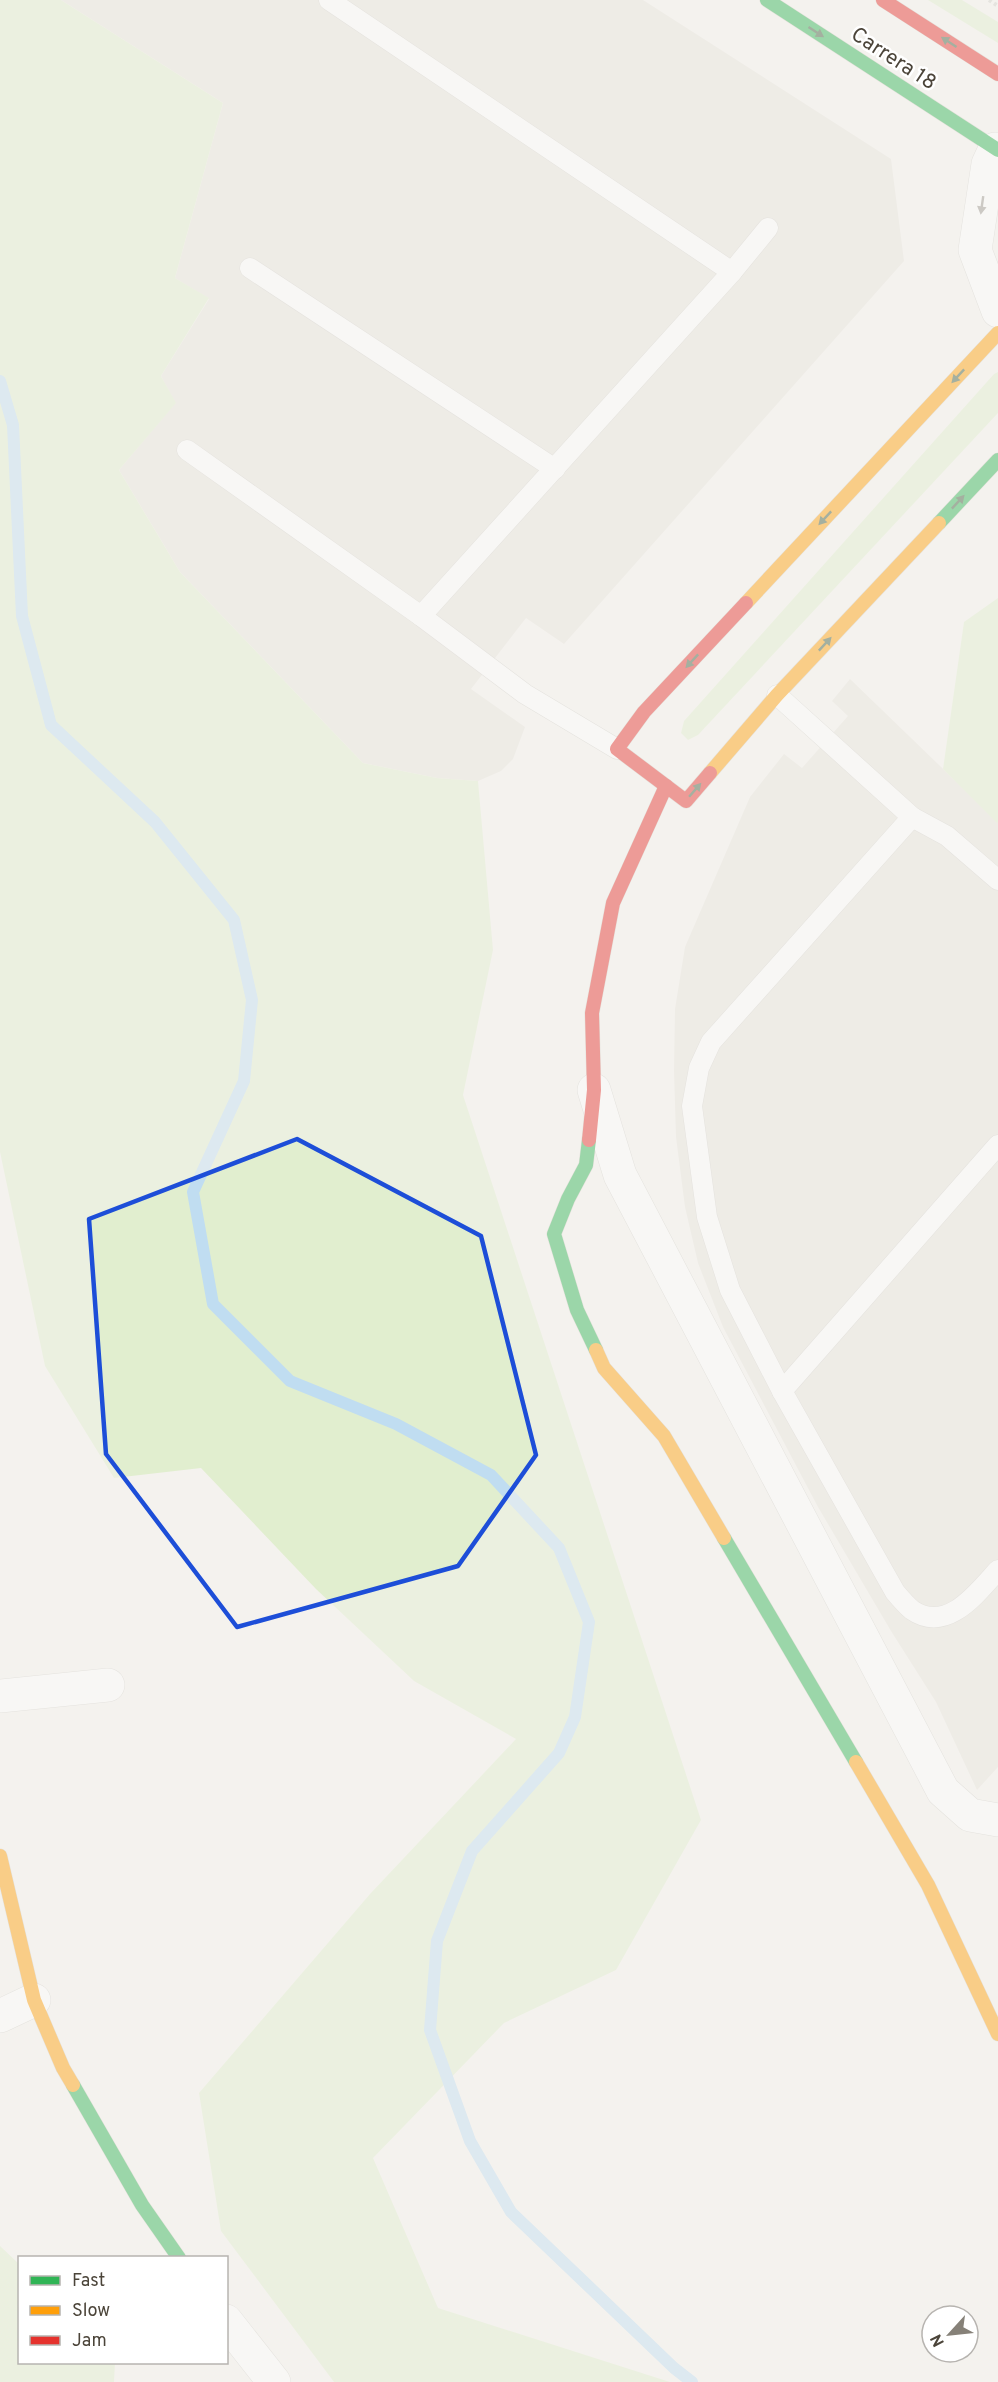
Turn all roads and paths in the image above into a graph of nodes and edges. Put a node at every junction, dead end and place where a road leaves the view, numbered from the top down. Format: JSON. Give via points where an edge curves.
{"nodes":[{"id":1,"x":329,"y":0,"type":"edge"},
{"id":2,"x":767,"y":0,"type":"edge"},
{"id":3,"x":882,"y":0,"type":"edge"},
{"id":4,"x":989,"y":0,"type":"edge"},
{"id":5,"x":998,"y":6,"type":"edge"},
{"id":6,"x":998,"y":74,"type":"edge"},
{"id":7,"x":997,"y":150,"type":"edge"},
{"id":8,"x":768,"y":228,"type":"dead end"},
{"id":9,"x":250,"y":268,"type":"dead end"},
{"id":10,"x":732,"y":272,"type":"junction"},
{"id":11,"x":998,"y":311,"type":"edge"},
{"id":12,"x":998,"y":333,"type":"edge"},
{"id":13,"x":187,"y":450,"type":"dead end"},
{"id":14,"x":998,"y":460,"type":"edge"},
{"id":15,"x":555,"y":469,"type":"junction"},
{"id":16,"x":421,"y":616,"type":"junction"},
{"id":17,"x":777,"y":695,"type":"junction"},
{"id":18,"x":617,"y":749,"type":"junction"},
{"id":19,"x":666,"y":786,"type":"junction"},
{"id":20,"x":912,"y":817,"type":"junction"},
{"id":21,"x":998,"y":880,"type":"edge"},
{"id":22,"x":594,"y":1090,"type":"junction"},
{"id":23,"x":998,"y":1145,"type":"edge"},
{"id":24,"x":782,"y":1391,"type":"junction"},
{"id":25,"x":998,"y":1570,"type":"edge"},
{"id":26,"x":108,"y":1685,"type":"dead end"},
{"id":27,"x":0,"y":1696,"type":"edge"},
{"id":28,"x":998,"y":1820,"type":"edge"},
{"id":29,"x":2,"y":1870,"type":"edge"},
{"id":30,"x":34,"y":2000,"type":"junction"},
{"id":31,"x":0,"y":2016,"type":"edge"},
{"id":32,"x":998,"y":2034,"type":"edge"},
{"id":33,"x":178,"y":2256,"type":"edge"},
{"id":34,"x":228,"y":2324,"type":"edge"},
{"id":35,"x":274,"y":2382,"type":"edge"}],
"edges":[{"from":1,"to":10,"type":"lane"},
{"from":2,"to":7,"type":"street","name":"Carrera 18","one_way":true},
{"from":6,"to":3,"type":"street","name":"Carrera 18","one_way":true},
{"from":4,"to":5,"type":"path"},
{"from":7,"to":11,"type":"street","one_way":true,"via":[[988,164],[975,250]]},
{"from":8,"to":10,"type":"lane"},
{"from":9,"to":15,"type":"lane"},
{"from":10,"to":15,"type":"lane"},
{"from":12,"to":18,"type":"street","one_way":true,"via":[[644,712]]},
{"from":13,"to":16,"type":"lane"},
{"from":17,"to":14,"type":"street","one_way":true},
{"from":15,"to":16,"type":"lane"},
{"from":16,"to":18,"type":"lane","via":[[525,694]]},
{"from":19,"to":17,"type":"street","one_way":true,"via":[[686,801]]},
{"from":17,"to":20,"type":"lane"},
{"from":18,"to":19,"type":"street"},
{"from":19,"to":22,"type":"street","via":[[613,903],[592,1013]]},
{"from":20,"to":21,"type":"lane","via":[[947,836]]},
{"from":20,"to":24,"type":"lane","via":[[711,1042],[699,1068],[692,1106],[707,1217],[730,1290]]},
{"from":22,"to":28,"type":"street","via":[[620,1175],[943,1791],[970,1815]]},
{"from":22,"to":32,"type":"street","via":[[586,1165],[554,1234],[577,1310],[604,1368],[664,1436],[928,1885]]},
{"from":23,"to":24,"type":"lane"},
{"from":24,"to":25,"type":"lane","via":[[895,1592],[912,1610],[931,1618],[946,1615],[965,1606]]},
{"from":26,"to":27,"type":"street"},
{"from":29,"to":30,"type":"street"},
{"from":30,"to":31,"type":"street"},
{"from":30,"to":33,"type":"street","via":[[63,2068],[102,2139]]},
{"from":34,"to":35,"type":"street"}]}
